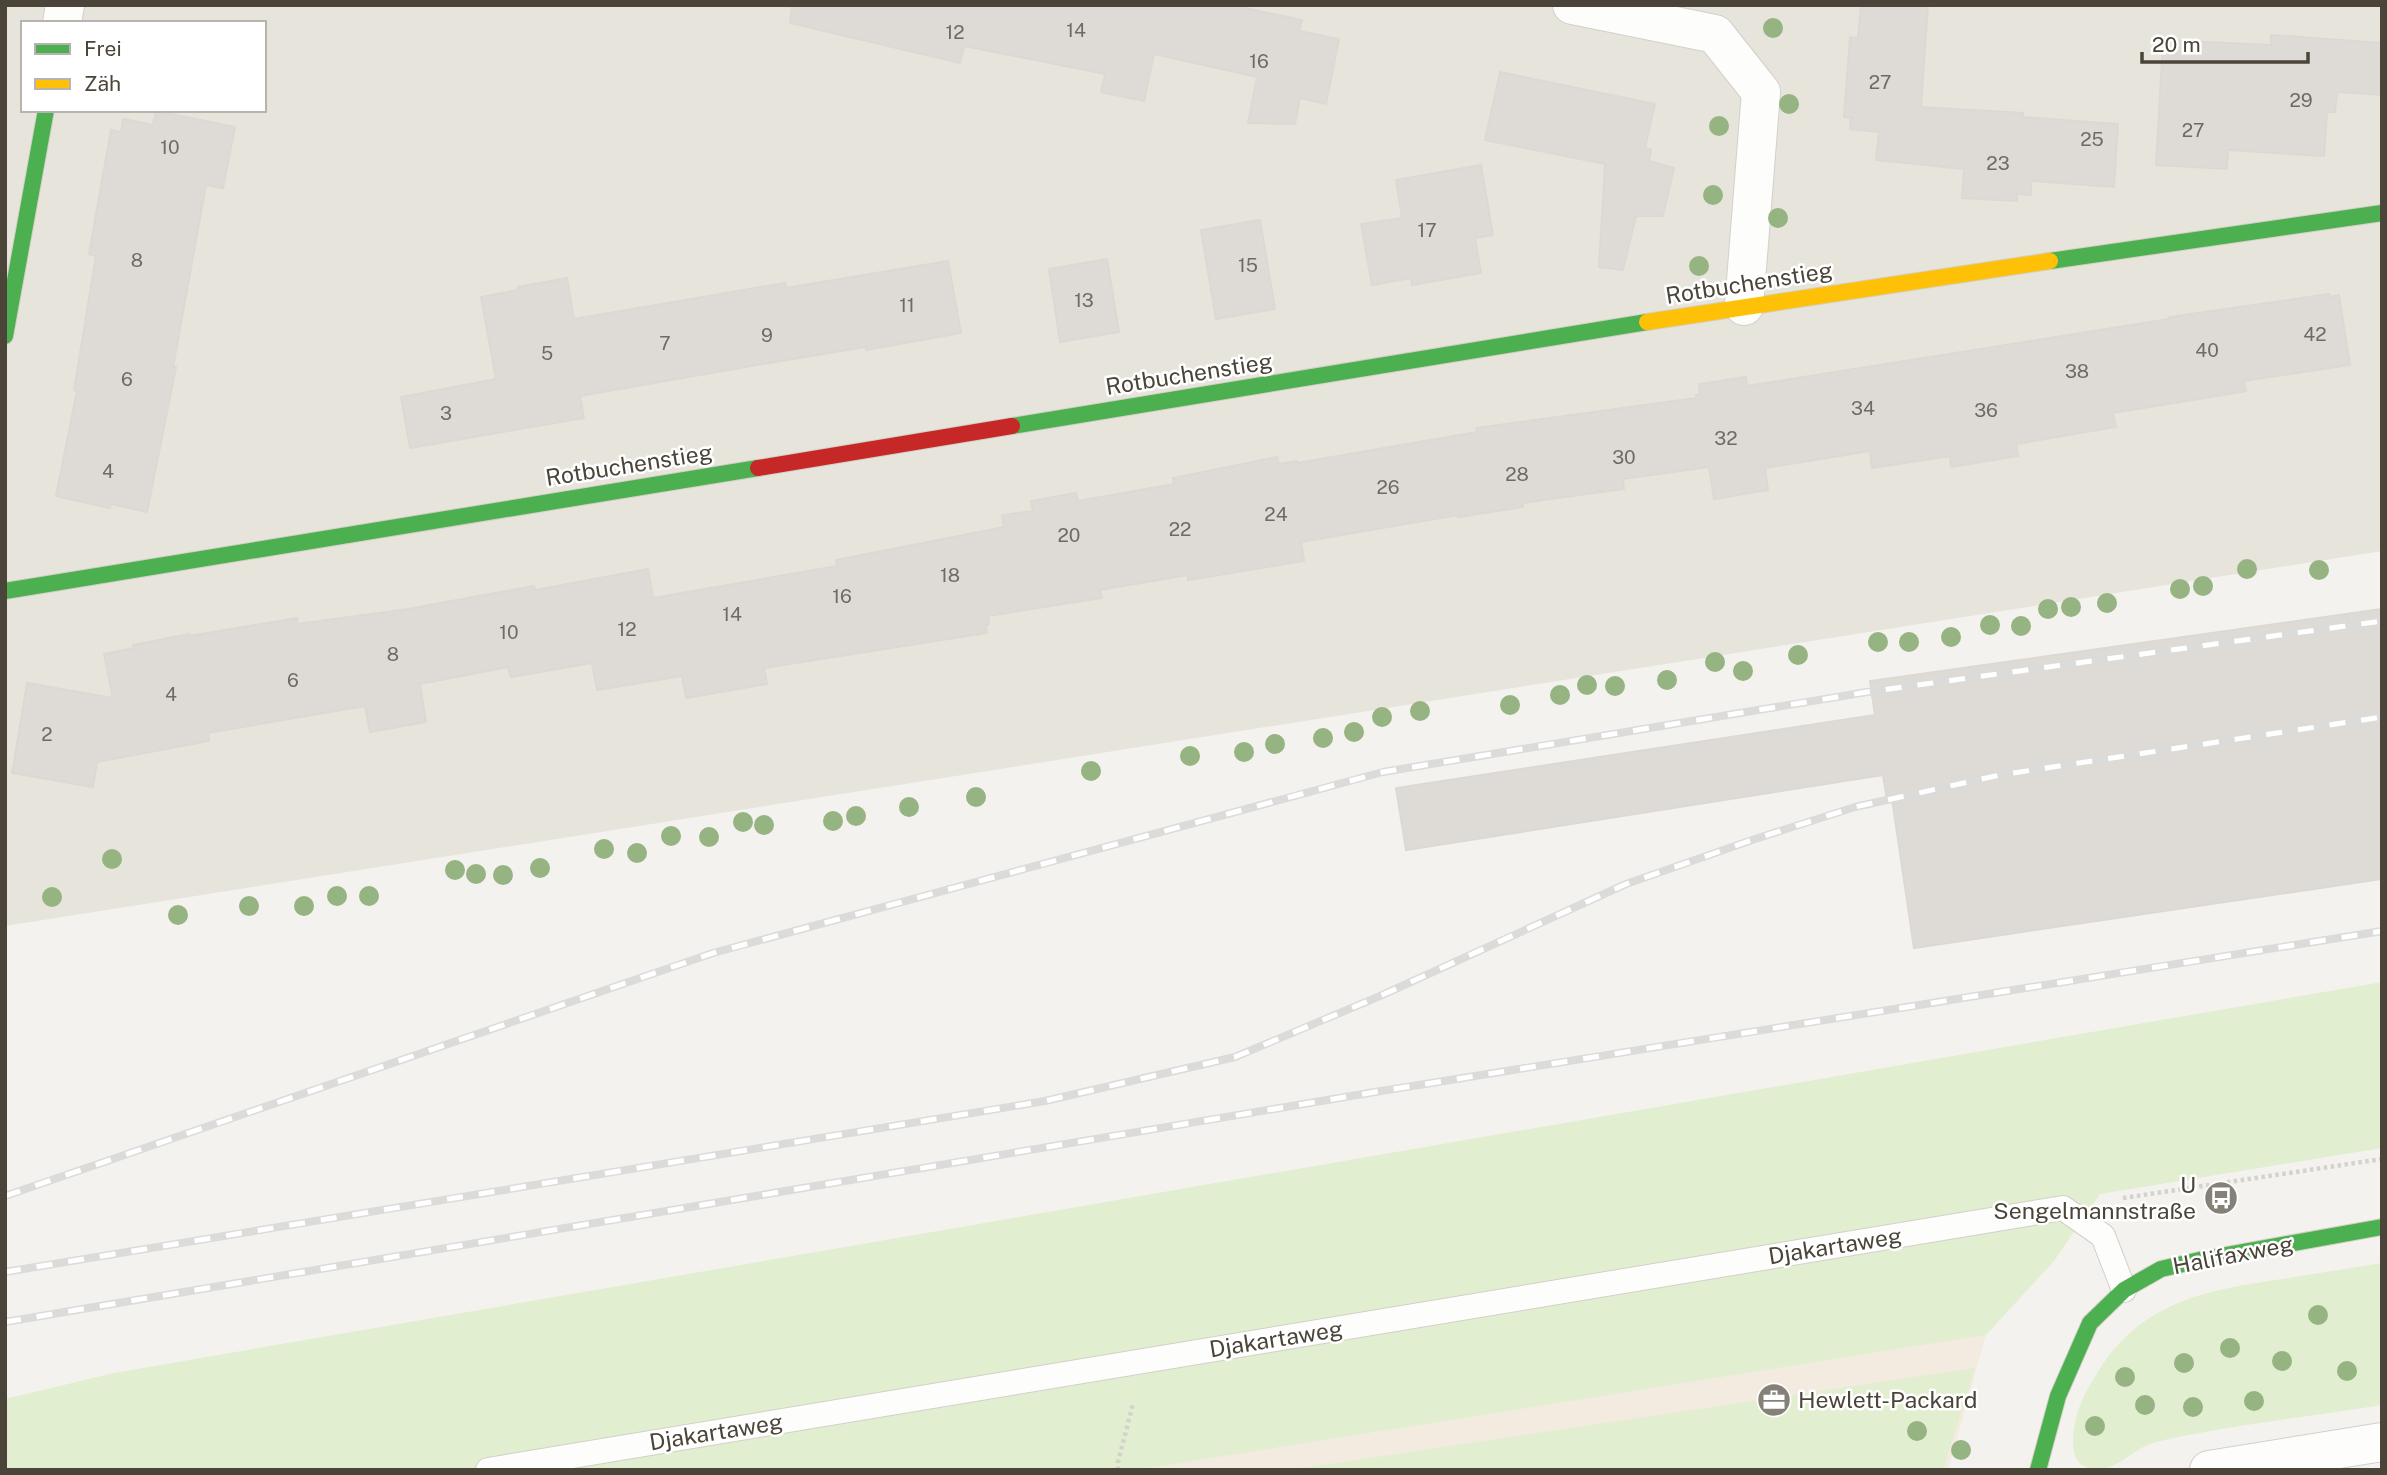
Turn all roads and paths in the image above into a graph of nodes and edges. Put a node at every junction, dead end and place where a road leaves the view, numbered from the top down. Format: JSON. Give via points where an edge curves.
{"nodes":[{"id":1,"x":1572,"y":5,"type":"edge"},
{"id":2,"x":46,"y":112,"type":"edge"},
{"id":3,"x":2382,"y":213,"type":"edge"},
{"id":4,"x":1744,"y":306,"type":"junction"},
{"id":5,"x":5,"y":336,"type":"edge"},
{"id":6,"x":5,"y":591,"type":"edge"},
{"id":7,"x":2382,"y":1159,"type":"edge"},
{"id":8,"x":2063,"y":1208,"type":"junction"},
{"id":9,"x":2382,"y":1227,"type":"edge"},
{"id":10,"x":2124,"y":1290,"type":"junction"},
{"id":11,"x":1132,"y":1412,"type":"dead end"},
{"id":12,"x":2382,"y":1442,"type":"edge"},
{"id":13,"x":488,"y":1470,"type":"edge"},
{"id":14,"x":1118,"y":1470,"type":"edge"},
{"id":15,"x":2038,"y":1470,"type":"edge"},
{"id":16,"x":2209,"y":1470,"type":"edge"}],
"edges":[{"from":1,"to":4,"type":"street","via":[[1714,34],[1760,92]]},
{"from":2,"to":5,"type":"street"},
{"from":3,"to":4,"type":"street","name":"Rotbuchenstieg"},
{"from":4,"to":6,"type":"street","name":"Rotbuchenstieg"},
{"from":7,"to":8,"type":"path"},
{"from":8,"to":10,"type":"lane","via":[[2103,1236]]},
{"from":8,"to":13,"type":"lane","name":"Djakartaweg"},
{"from":9,"to":10,"type":"street","name":"Halifaxweg","via":[[2161,1269]]},
{"from":10,"to":15,"type":"street","name":"Halifaxweg","via":[[2090,1323],[2058,1396]]},
{"from":11,"to":14,"type":"path"},
{"from":12,"to":16,"type":"street"}]}
